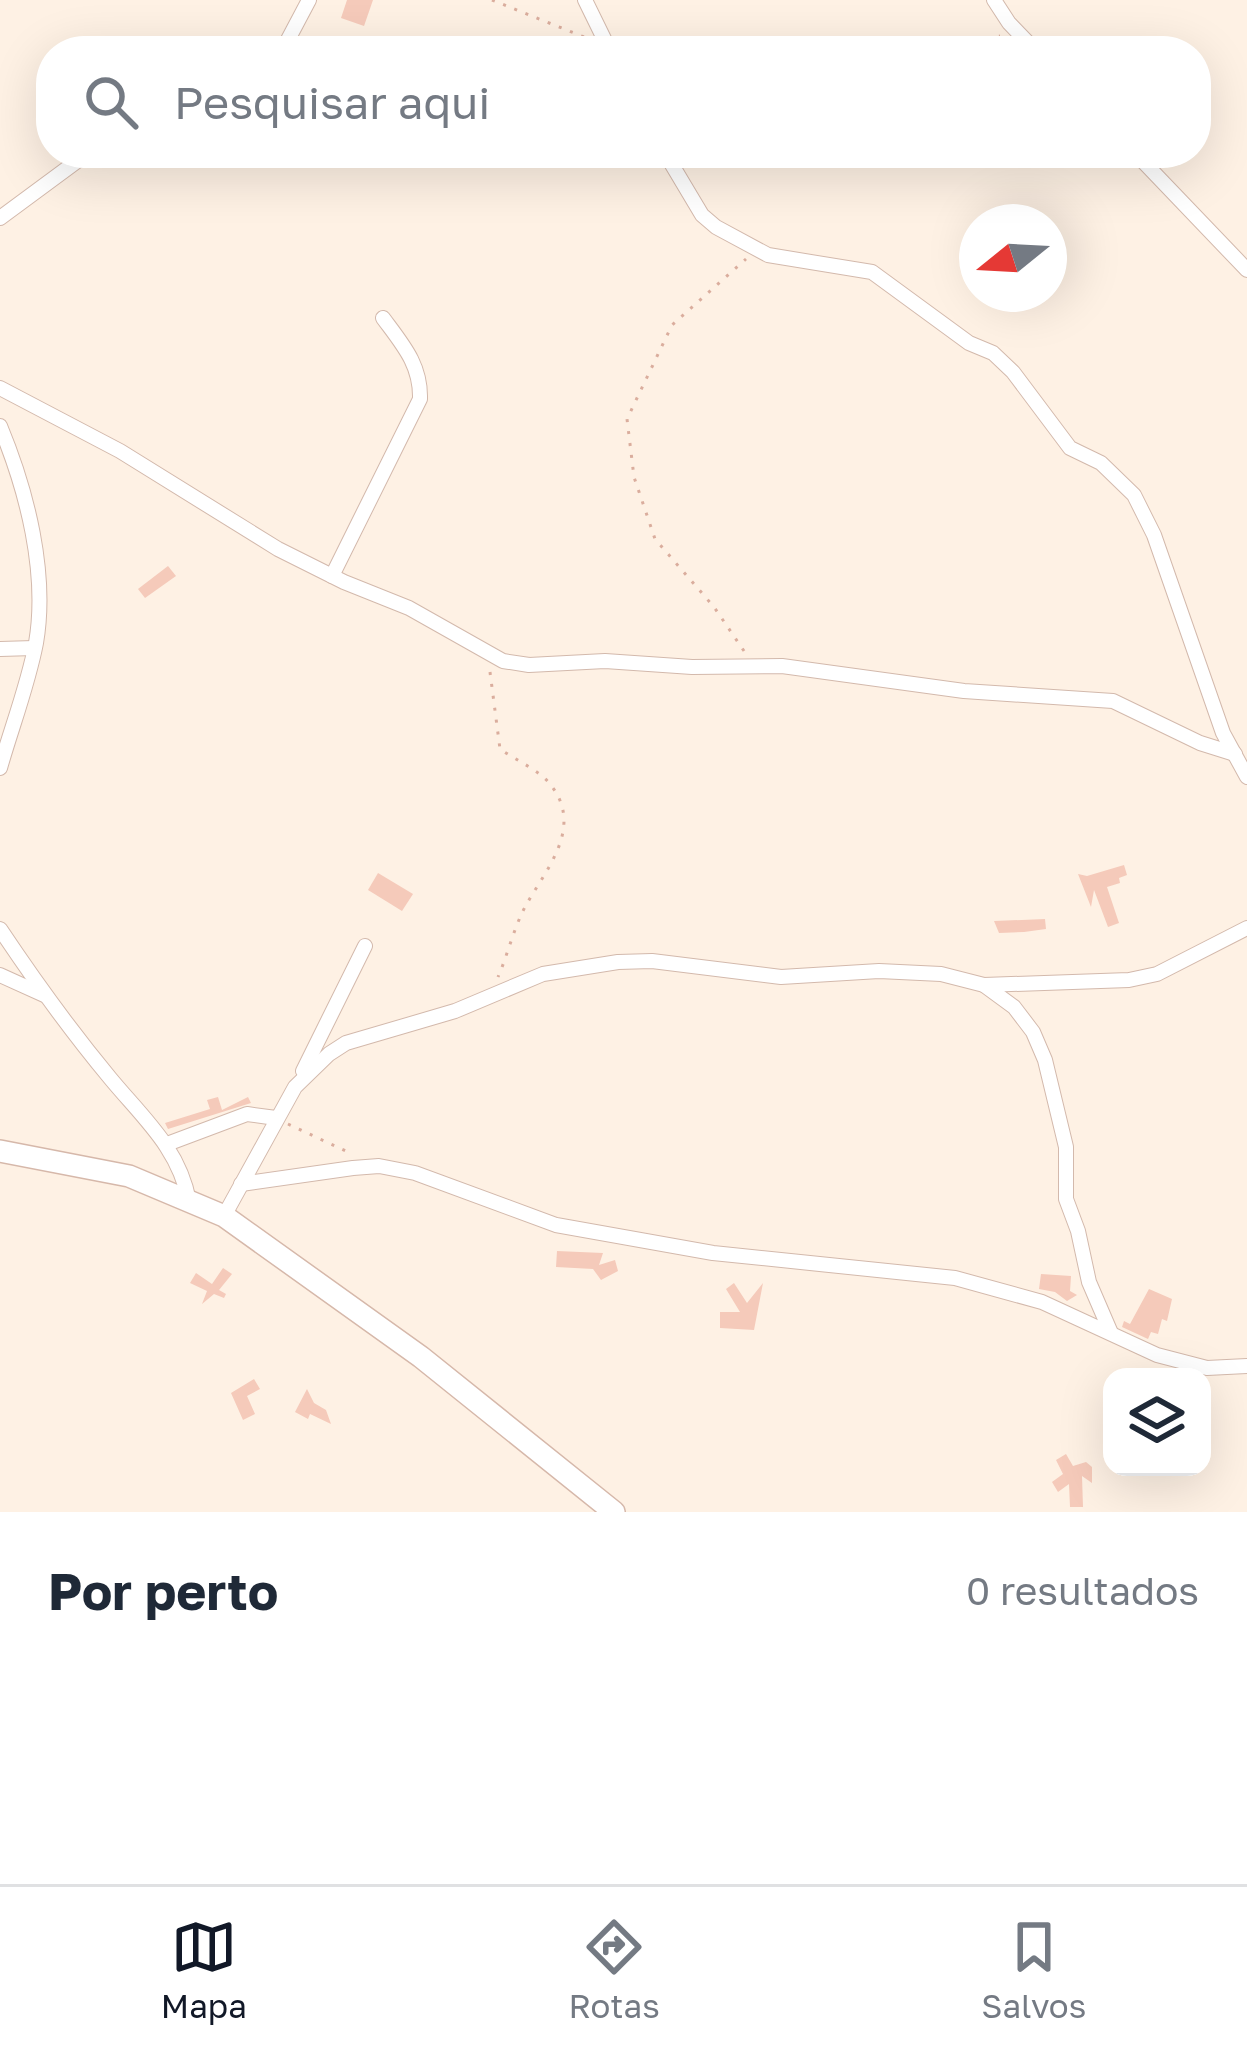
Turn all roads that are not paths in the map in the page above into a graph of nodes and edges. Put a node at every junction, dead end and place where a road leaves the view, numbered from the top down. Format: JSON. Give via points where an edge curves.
{"nodes":[{"id":1,"x":309,"y":0,"type":"edge"},
{"id":2,"x":585,"y":0,"type":"edge"},
{"id":3,"x":994,"y":0,"type":"edge"},
{"id":4,"x":291,"y":36,"type":"edge"},
{"id":5,"x":602,"y":36,"type":"edge"},
{"id":6,"x":1022,"y":36,"type":"edge"},
{"id":7,"x":68,"y":168,"type":"edge"},
{"id":8,"x":673,"y":168,"type":"edge"},
{"id":9,"x":1149,"y":168,"type":"edge"},
{"id":10,"x":0,"y":218,"type":"edge"},
{"id":11,"x":1247,"y":270,"type":"edge"},
{"id":12,"x":383,"y":318,"type":"dead end"},
{"id":13,"x":2,"y":392,"type":"edge"},
{"id":14,"x":0,"y":426,"type":"edge"},
{"id":15,"x":332,"y":576,"type":"junction"},
{"id":16,"x":34,"y":648,"type":"junction"},
{"id":17,"x":0,"y":649,"type":"edge"},
{"id":18,"x":1235,"y":754,"type":"junction"},
{"id":19,"x":0,"y":768,"type":"edge"},
{"id":20,"x":1247,"y":777,"type":"edge"},
{"id":21,"x":1247,"y":928,"type":"edge"},
{"id":22,"x":0,"y":929,"type":"edge"},
{"id":23,"x":365,"y":946,"type":"dead end"},
{"id":24,"x":0,"y":975,"type":"edge"},
{"id":25,"x":984,"y":985,"type":"junction"},
{"id":26,"x":49,"y":998,"type":"junction"},
{"id":27,"x":295,"y":1087,"type":"junction"},
{"id":28,"x":276,"y":1118,"type":"junction"},
{"id":29,"x":167,"y":1144,"type":"junction"},
{"id":30,"x":0,"y":1151,"type":"edge"},
{"id":31,"x":241,"y":1184,"type":"junction"},
{"id":32,"x":189,"y":1201,"type":"junction"},
{"id":33,"x":224,"y":1216,"type":"junction"},
{"id":34,"x":1111,"y":1334,"type":"junction"},
{"id":35,"x":1247,"y":1366,"type":"edge"},
{"id":36,"x":614,"y":1512,"type":"edge"}],
"edges":[{"from":1,"to":4,"type":"street"},
{"from":2,"to":5,"type":"street"},
{"from":3,"to":6,"type":"street"},
{"from":7,"to":10,"type":"street"},
{"from":8,"to":18,"type":"street","via":[[702,215],[756,249],[872,272],[993,353],[1070,448],[1101,463],[1134,495]]},
{"from":9,"to":11,"type":"street"},
{"from":12,"to":15,"type":"street","via":[[410,353],[420,399]]},
{"from":13,"to":15,"type":"street"},
{"from":14,"to":16,"type":"street","via":[[24,497],[39,583]]},
{"from":15,"to":18,"type":"street","via":[[410,608],[503,661],[754,665],[1113,701]]},
{"from":16,"to":17,"type":"street"},
{"from":16,"to":19,"type":"street"},
{"from":18,"to":20,"type":"street"},
{"from":21,"to":25,"type":"street","via":[[1157,974]]},
{"from":22,"to":26,"type":"street"},
{"from":23,"to":27,"type":"street"},
{"from":24,"to":26,"type":"street"},
{"from":25,"to":27,"type":"street","via":[[941,974],[781,977],[617,962],[543,974],[419,1024],[346,1043]]},
{"from":25,"to":34,"type":"street","via":[[1014,1007],[1045,1060],[1066,1147],[1066,1199]]},
{"from":26,"to":29,"type":"street"},
{"from":27,"to":28,"type":"street"},
{"from":28,"to":29,"type":"street","via":[[248,1114]]},
{"from":28,"to":31,"type":"street"},
{"from":29,"to":32,"type":"street"},
{"from":30,"to":32,"type":"street","via":[[129,1175]]},
{"from":31,"to":33,"type":"street"},
{"from":31,"to":34,"type":"street","via":[[379,1166],[606,1237],[955,1278],[1042,1302]]},
{"from":32,"to":33,"type":"street"},
{"from":33,"to":36,"type":"street","via":[[421,1357]]},
{"from":34,"to":35,"type":"street","via":[[1207,1368]]}]}
